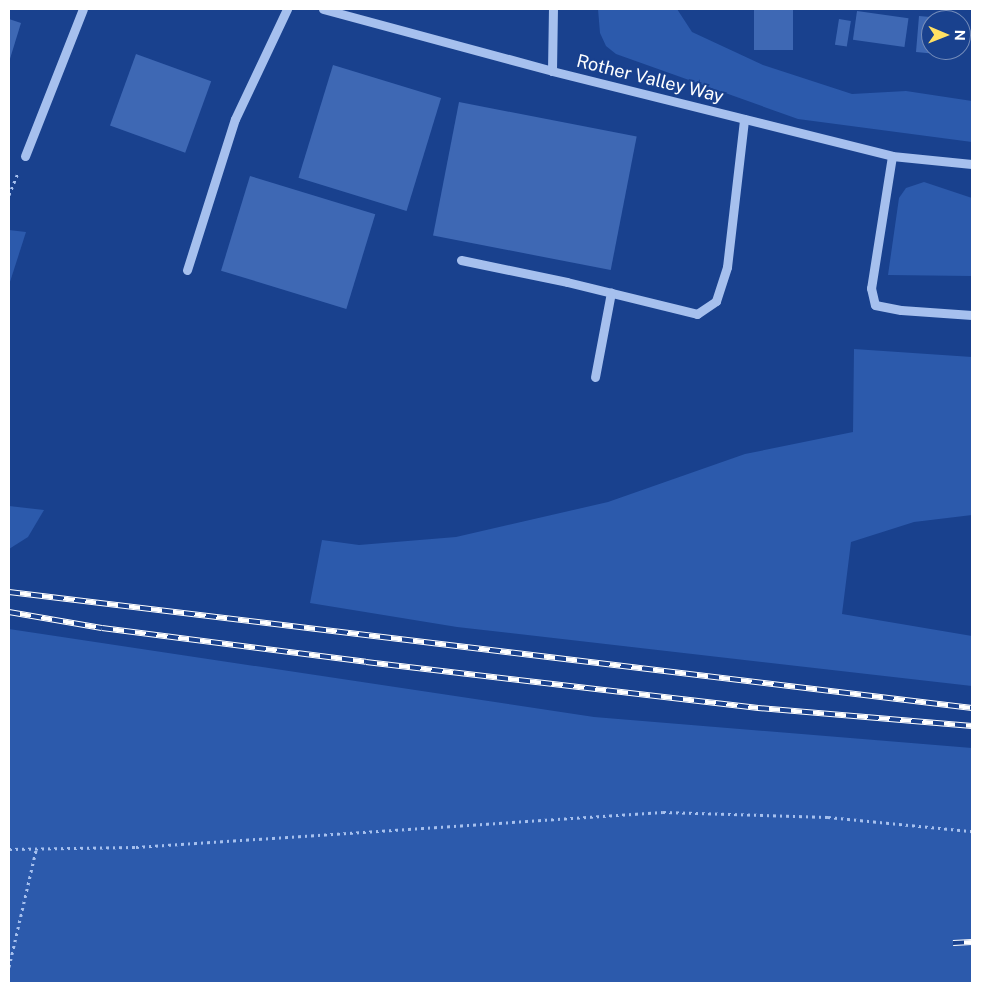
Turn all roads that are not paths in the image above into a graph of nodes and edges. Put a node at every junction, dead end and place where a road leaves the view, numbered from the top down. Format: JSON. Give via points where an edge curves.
{"nodes":[{"id":1,"x":84,"y":9,"type":"edge"},
{"id":2,"x":286,"y":9,"type":"edge"},
{"id":3,"x":323,"y":9,"type":"edge"},
{"id":4,"x":553,"y":9,"type":"edge"},
{"id":5,"x":552,"y":71,"type":"junction"},
{"id":6,"x":744,"y":119,"type":"junction"},
{"id":7,"x":25,"y":156,"type":"road end"},
{"id":8,"x":892,"y":156,"type":"junction"},
{"id":9,"x":972,"y":164,"type":"edge"},
{"id":10,"x":461,"y":260,"type":"dead end"},
{"id":11,"x":187,"y":270,"type":"dead end"},
{"id":12,"x":611,"y":292,"type":"junction"},
{"id":13,"x":972,"y":315,"type":"edge"},
{"id":14,"x":595,"y":377,"type":"dead end"}],
"edges":[{"from":1,"to":7,"type":"street"},
{"from":2,"to":11,"type":"street","via":[[235,119]]},
{"from":3,"to":5,"type":"street","name":"Rother Valley Way"},
{"from":4,"to":5,"type":"street"},
{"from":5,"to":6,"type":"street","name":"Rother Valley Way"},
{"from":6,"to":8,"type":"street","name":"Rother Valley Way"},
{"from":6,"to":12,"type":"street","via":[[727,266],[716,301],[697,314]]},
{"from":8,"to":9,"type":"street","name":"Rother Valley Way"},
{"from":8,"to":13,"type":"street","via":[[871,288],[875,305]]},
{"from":10,"to":12,"type":"street"},
{"from":12,"to":14,"type":"street"}]}
